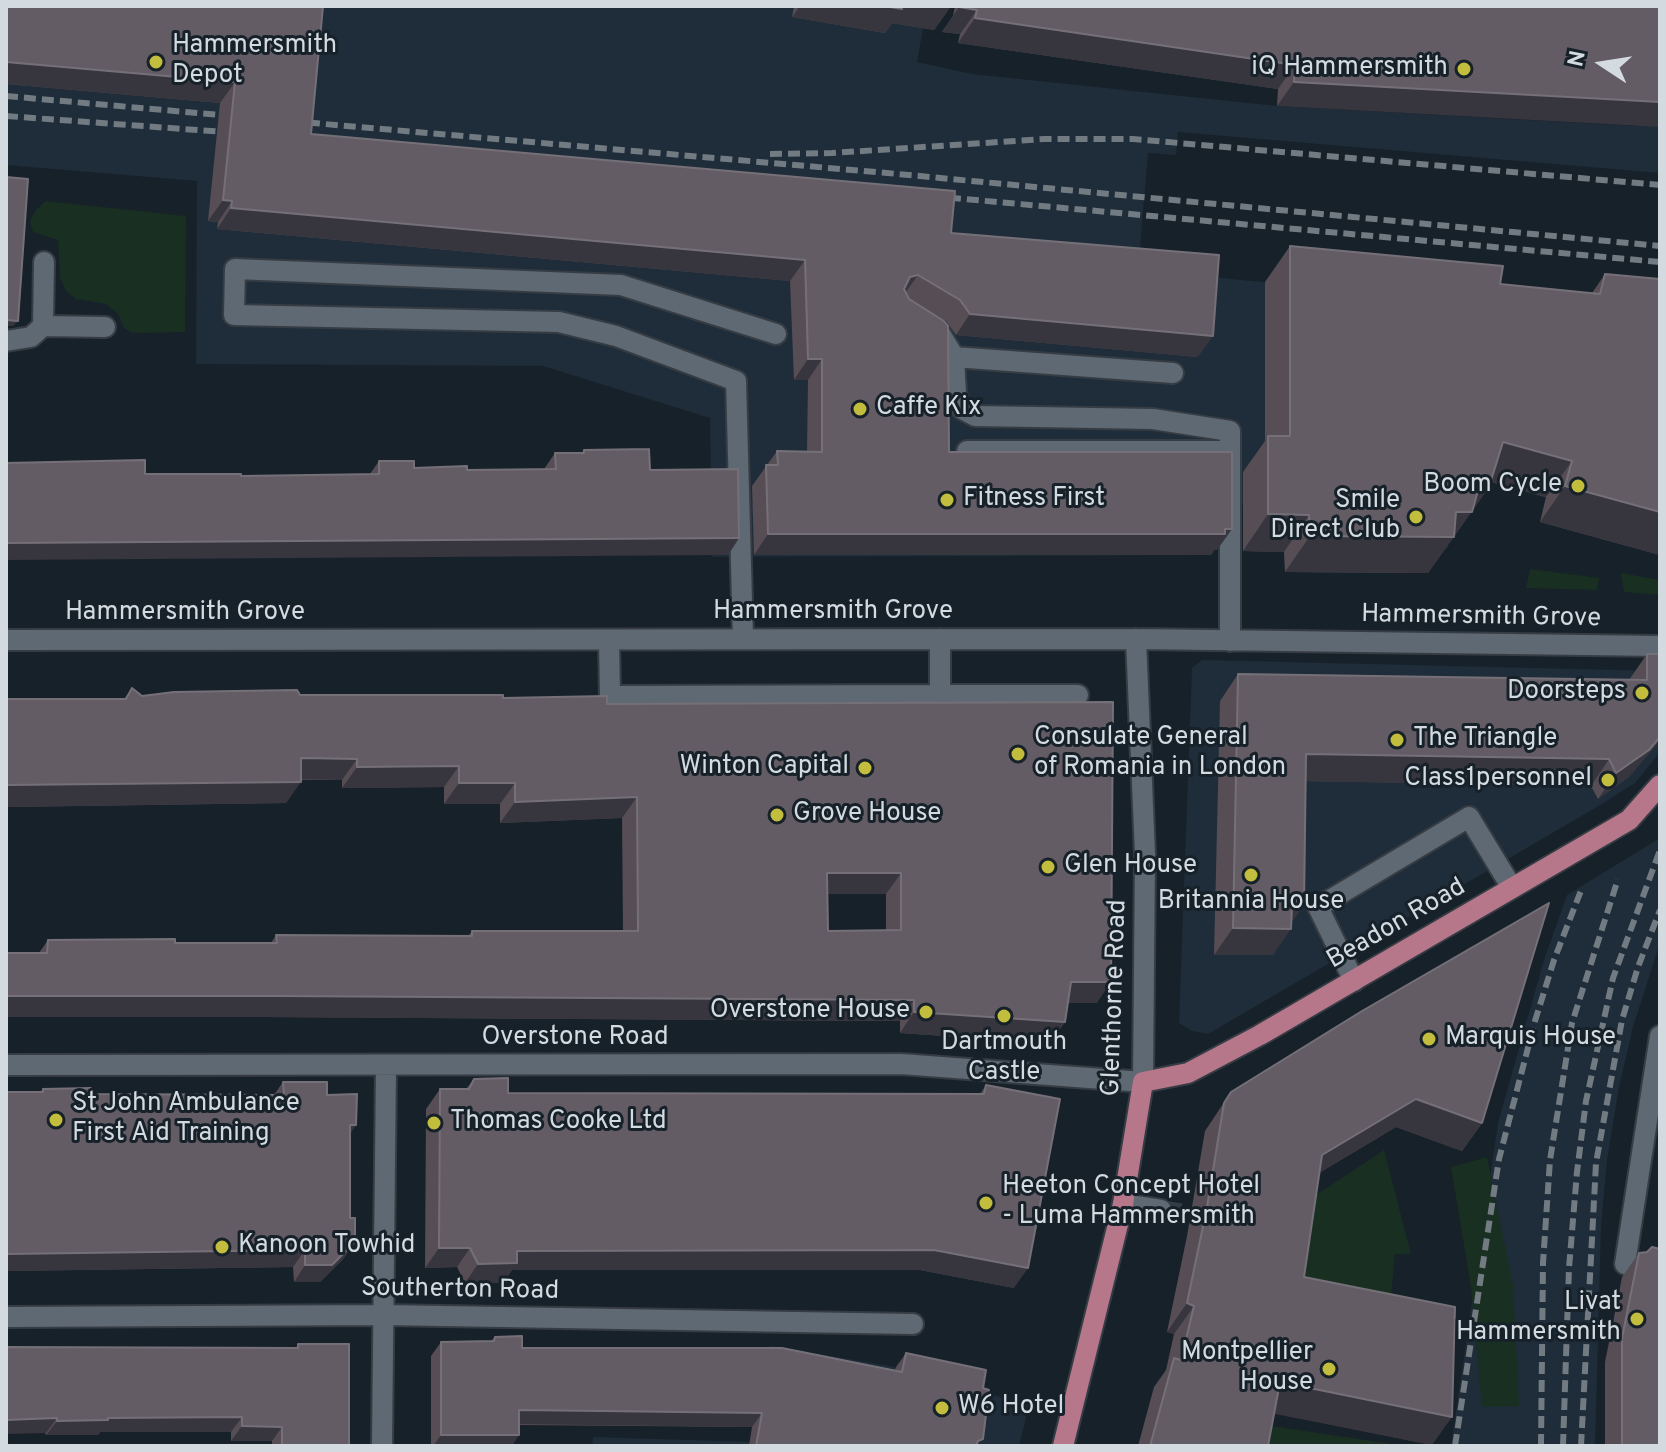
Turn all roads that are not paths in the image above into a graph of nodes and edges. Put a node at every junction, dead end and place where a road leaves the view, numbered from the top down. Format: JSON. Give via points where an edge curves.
{"nodes":[{"id":1,"x":44,"y":262,"type":"dead end"},
{"id":2,"x":911,"y":314,"type":"edge"},
{"id":3,"x":43,"y":326,"type":"junction"},
{"id":4,"x":105,"y":327,"type":"dead end"},
{"id":5,"x":776,"y":334,"type":"dead end"},
{"id":6,"x":6,"y":341,"type":"edge"},
{"id":7,"x":954,"y":357,"type":"junction"},
{"id":8,"x":1173,"y":373,"type":"dead end"},
{"id":9,"x":967,"y":451,"type":"edge"},
{"id":10,"x":1230,"y":451,"type":"junction"},
{"id":11,"x":743,"y":639,"type":"junction"},
{"id":12,"x":940,"y":639,"type":"junction"},
{"id":13,"x":1136,"y":639,"type":"junction"},
{"id":14,"x":6,"y":640,"type":"edge"},
{"id":15,"x":609,"y":640,"type":"junction"},
{"id":16,"x":1230,"y":641,"type":"junction"},
{"id":17,"x":1660,"y":646,"type":"edge"},
{"id":18,"x":940,"y":695,"type":"junction"},
{"id":19,"x":1078,"y":695,"type":"dead end"},
{"id":20,"x":1660,"y":785,"type":"edge"},
{"id":21,"x":1512,"y":888,"type":"junction"},
{"id":22,"x":1354,"y":981,"type":"junction"},
{"id":23,"x":1660,"y":1036,"type":"edge"},
{"id":24,"x":6,"y":1065,"type":"edge"},
{"id":25,"x":386,"y":1065,"type":"junction"},
{"id":26,"x":1143,"y":1082,"type":"junction"},
{"id":27,"x":1123,"y":1204,"type":"junction"},
{"id":28,"x":1161,"y":1210,"type":"tunnel mouth"},
{"id":29,"x":1625,"y":1264,"type":"dead end"},
{"id":30,"x":384,"y":1315,"type":"junction"},
{"id":31,"x":6,"y":1317,"type":"edge"},
{"id":32,"x":913,"y":1324,"type":"dead end"},
{"id":33,"x":382,"y":1446,"type":"edge"},
{"id":34,"x":1063,"y":1446,"type":"edge"}],
"edges":[{"from":1,"to":3,"type":"street"},
{"from":2,"to":7,"type":"street","via":[[939,332]]},
{"from":3,"to":4,"type":"street"},
{"from":3,"to":6,"type":"street","via":[[31,337]]},
{"from":5,"to":11,"type":"street","via":[[621,285],[235,269],[234,315],[559,322],[616,336],[736,381]]},
{"from":7,"to":8,"type":"street"},
{"from":7,"to":10,"type":"street","via":[[956,394],[962,409],[975,416],[1153,419],[1230,431]]},
{"from":9,"to":10,"type":"street"},
{"from":10,"to":16,"type":"street"},
{"from":11,"to":12,"type":"street","name":"Hammersmith Grove"},
{"from":11,"to":15,"type":"street","name":"Hammersmith Grove"},
{"from":12,"to":13,"type":"street","name":"Hammersmith Grove"},
{"from":12,"to":18,"type":"street"},
{"from":13,"to":16,"type":"street","name":"Hammersmith Grove"},
{"from":13,"to":26,"type":"street","name":"Glenthorne Road","via":[[1145,854]]},
{"from":14,"to":15,"type":"street","name":"Hammersmith Grove"},
{"from":15,"to":18,"type":"street","via":[[610,696]]},
{"from":16,"to":17,"type":"street","name":"Hammersmith Grove"},
{"from":18,"to":19,"type":"street"},
{"from":20,"to":21,"type":"main road","name":"Beadon Road","via":[[1629,820]]},
{"from":21,"to":22,"type":"main road","name":"Beadon Road"},
{"from":21,"to":22,"type":"street","via":[[1469,817],[1318,907]]},
{"from":22,"to":26,"type":"main road","name":"Beadon Road","via":[[1188,1073]]},
{"from":23,"to":29,"type":"street"},
{"from":24,"to":25,"type":"street","name":"Overstone Road"},
{"from":25,"to":26,"type":"street","name":"Overstone Road","via":[[901,1064]]},
{"from":25,"to":30,"type":"street"},
{"from":26,"to":27,"type":"main road","name":"Glenthorne Road"},
{"from":27,"to":28,"type":"street"},
{"from":27,"to":34,"type":"main road","name":"Glenthorne Road"},
{"from":30,"to":31,"type":"street","name":"Southerton Road"},
{"from":30,"to":32,"type":"street","name":"Southerton Road"},
{"from":30,"to":33,"type":"street"}]}
